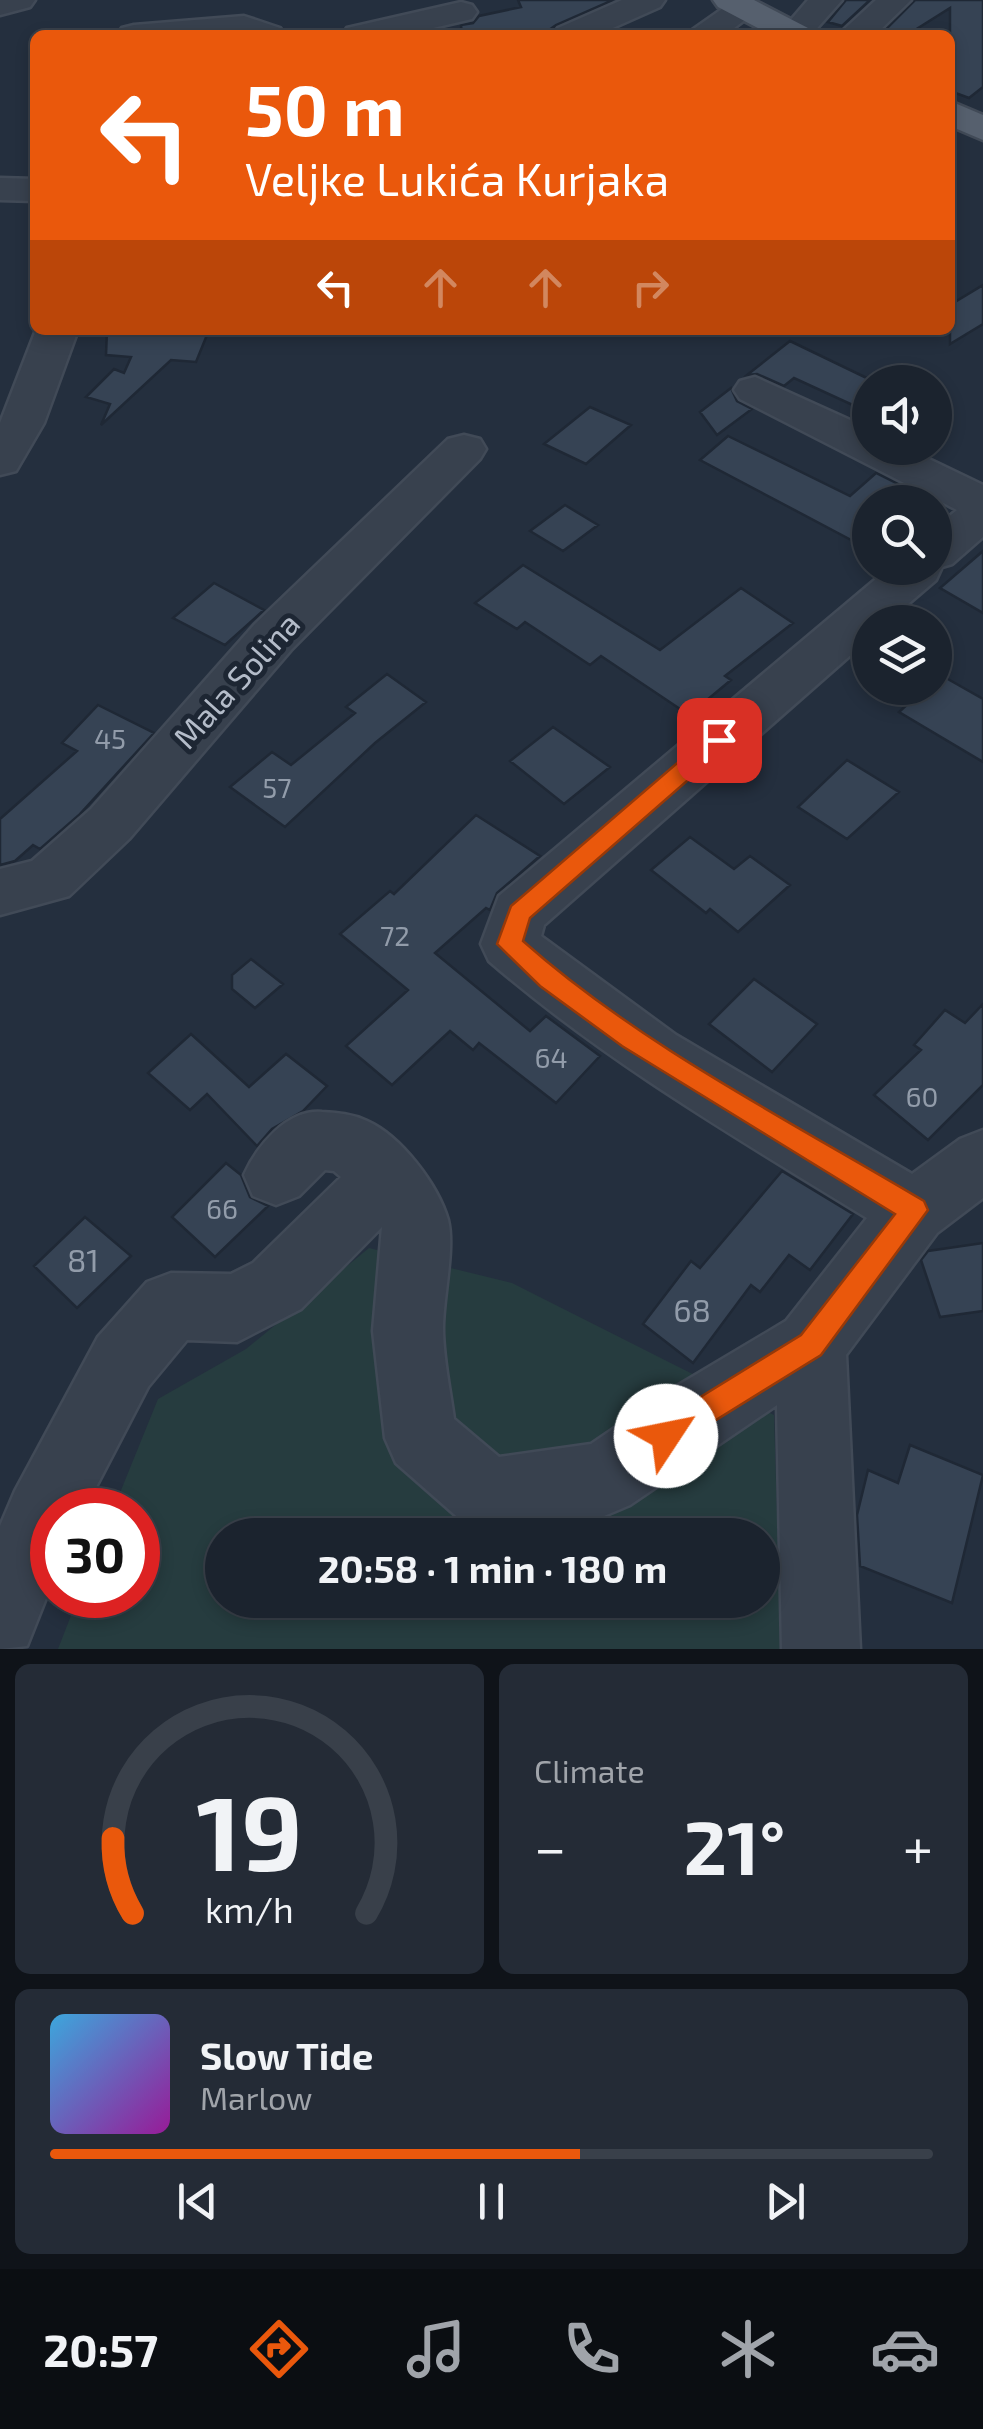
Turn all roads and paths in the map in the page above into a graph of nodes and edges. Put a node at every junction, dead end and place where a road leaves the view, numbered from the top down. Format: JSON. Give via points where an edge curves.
{"nodes":[{"id":1,"x":20,"y":0,"type":"edge"},
{"id":2,"x":650,"y":0,"type":"edge"},
{"id":3,"x":826,"y":0,"type":"edge"},
{"id":4,"x":894,"y":0,"type":"edge"},
{"id":5,"x":736,"y":4,"type":"edge"},
{"id":6,"x":0,"y":6,"type":"edge"},
{"id":7,"x":460,"y":12,"type":"dead end"},
{"id":8,"x":252,"y":24,"type":"edge"},
{"id":9,"x":188,"y":30,"type":"edge"},
{"id":10,"x":381,"y":30,"type":"edge"},
{"id":11,"x":581,"y":30,"type":"edge"},
{"id":12,"x":707,"y":30,"type":"edge"},
{"id":13,"x":785,"y":30,"type":"edge"},
{"id":14,"x":799,"y":30,"type":"edge"},
{"id":15,"x":861,"y":30,"type":"edge"},
{"id":16,"x":955,"y":115,"type":"edge"},
{"id":17,"x":983,"y":129,"type":"edge"},
{"id":18,"x":0,"y":189,"type":"edge"},
{"id":19,"x":30,"y":190,"type":"edge"},
{"id":20,"x":55,"y":335,"type":"edge"},
{"id":21,"x":755,"y":390,"type":"dead end"},
{"id":22,"x":852,"y":438,"type":"edge"},
{"id":23,"x":464,"y":449,"type":"dead end"},
{"id":24,"x":0,"y":461,"type":"edge"},
{"id":25,"x":906,"y":465,"type":"edge"},
{"id":26,"x":983,"y":504,"type":"edge"},
{"id":27,"x":983,"y":512,"type":"edge"},
{"id":28,"x":952,"y":539,"type":"edge"},
{"id":29,"x":899,"y":585,"type":"edge"},
{"id":30,"x":0,"y":892,"type":"edge"},
{"id":31,"x":983,"y":1160,"type":"edge"},
{"id":32,"x":276,"y":1175,"type":"dead end"},
{"id":33,"x":387,"y":1177,"type":"junction"},
{"id":34,"x":914,"y":1210,"type":"junction"},
{"id":35,"x":811,"y":1345,"type":"junction"},
{"id":36,"x":0,"y":1619,"type":"edge"},
{"id":37,"x":822,"y":1649,"type":"edge"}],
"edges":[{"from":1,"to":6,"type":"street"},
{"from":2,"to":11,"type":"street"},
{"from":3,"to":14,"type":"street"},
{"from":4,"to":15,"type":"street"},
{"from":5,"to":12,"type":"street"},
{"from":5,"to":13,"type":"main road"},
{"from":7,"to":10,"type":"street"},
{"from":8,"to":9,"type":"street"},
{"from":16,"to":17,"type":"main road"},
{"from":18,"to":19,"type":"street"},
{"from":20,"to":24,"type":"street"},
{"from":21,"to":22,"type":"street"},
{"from":23,"to":30,"type":"street","name":"Mala Solina","via":[[273,636],[110,824],[48,880]]},
{"from":25,"to":26,"type":"street"},
{"from":27,"to":28,"type":"street"},
{"from":29,"to":34,"type":"street","via":[[519,913],[510,944],[631,1038]]},
{"from":31,"to":34,"type":"street"},
{"from":32,"to":33,"type":"street","via":[[312,1140],[349,1142]]},
{"from":33,"to":35,"type":"street","via":[[416,1223],[408,1331],[421,1438],[488,1495],[604,1479]]},
{"from":33,"to":36,"type":"street","via":[[277,1286],[238,1308],[171,1306],[123,1362],[41,1517]]},
{"from":34,"to":35,"type":"street"},
{"from":35,"to":37,"type":"street"}]}
